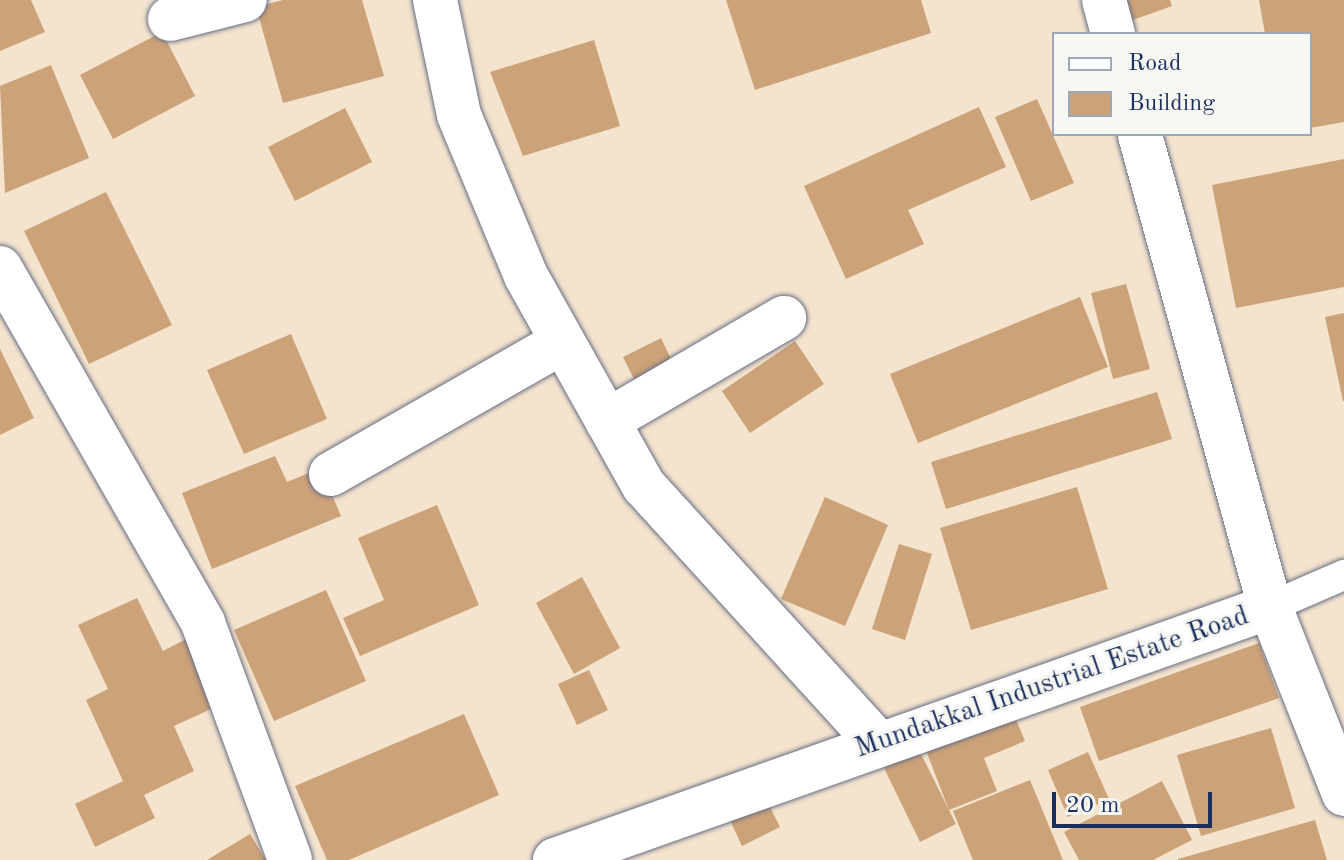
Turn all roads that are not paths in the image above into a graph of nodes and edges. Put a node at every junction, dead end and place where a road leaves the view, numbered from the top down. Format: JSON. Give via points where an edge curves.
{"nodes":[{"id":1,"x":245,"y":0,"type":"edge"},
{"id":2,"x":435,"y":0,"type":"edge"},
{"id":3,"x":1104,"y":0,"type":"edge"},
{"id":4,"x":170,"y":19,"type":"dead end"},
{"id":5,"x":1112,"y":32,"type":"edge"},
{"id":6,"x":1141,"y":136,"type":"edge"},
{"id":7,"x":0,"y":268,"type":"edge"},
{"id":8,"x":784,"y":318,"type":"dead end"},
{"id":9,"x":562,"y":342,"type":"junction"},
{"id":10,"x":607,"y":421,"type":"junction"},
{"id":11,"x":331,"y":474,"type":"dead end"},
{"id":12,"x":1344,"y":575,"type":"edge"},
{"id":13,"x":1270,"y":607,"type":"junction"},
{"id":14,"x":878,"y":743,"type":"junction"},
{"id":15,"x":1344,"y":794,"type":"edge"},
{"id":16,"x":290,"y":860,"type":"edge"},
{"id":17,"x":555,"y":860,"type":"edge"}],
"edges":[{"from":1,"to":4,"type":"street"},
{"from":2,"to":9,"type":"street","via":[[459,115],[526,276]]},
{"from":3,"to":5,"type":"street"},
{"from":6,"to":13,"type":"street","name":"Mundakkal Industrial Estate Road"},
{"from":7,"to":16,"type":"street","via":[[203,623]]},
{"from":8,"to":10,"type":"street"},
{"from":9,"to":10,"type":"street"},
{"from":9,"to":11,"type":"street"},
{"from":10,"to":14,"type":"street","via":[[644,486]]},
{"from":12,"to":13,"type":"lane"},
{"from":13,"to":14,"type":"street","name":"Mundakkal Industrial Estate Road"},
{"from":13,"to":15,"type":"street"},
{"from":14,"to":17,"type":"street","name":"Mundakkal Industrial Estate Road"}]}
